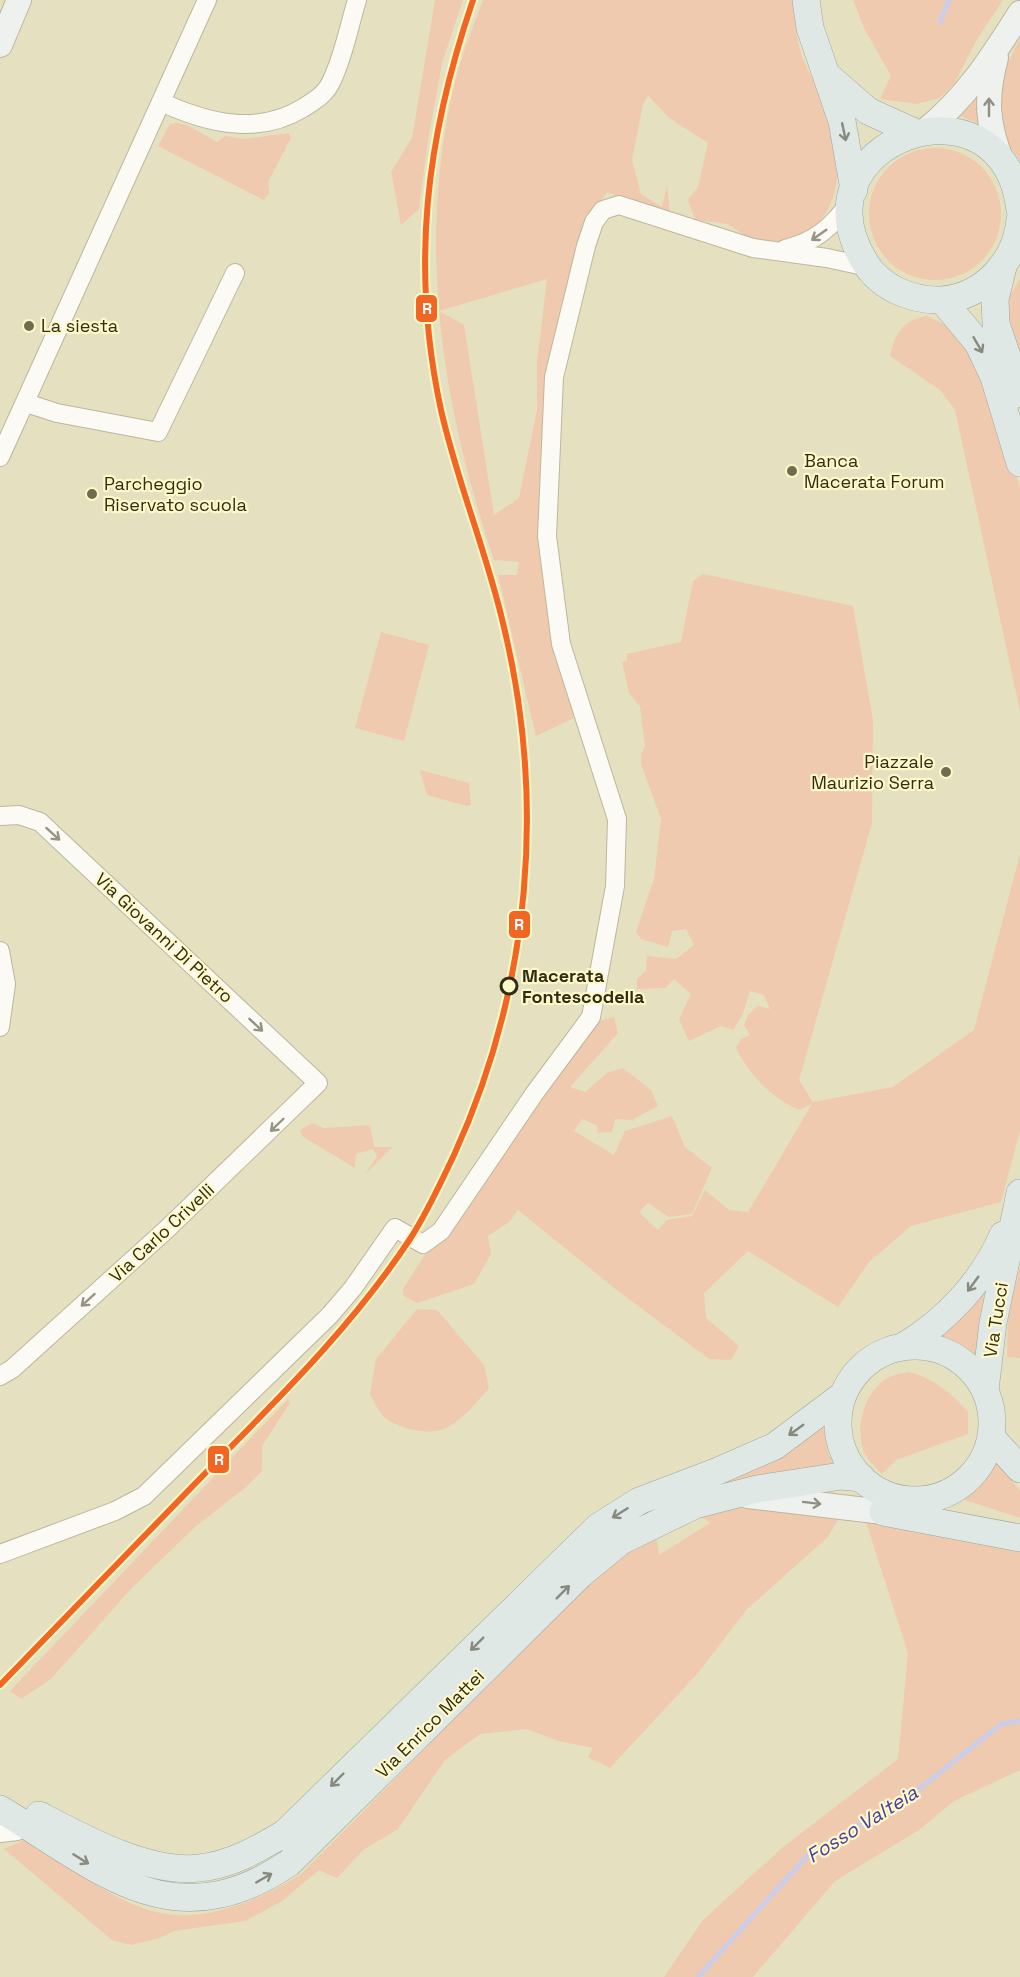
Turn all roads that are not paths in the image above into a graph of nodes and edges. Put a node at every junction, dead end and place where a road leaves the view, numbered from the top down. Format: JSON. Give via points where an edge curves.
{"nodes":[{"id":1,"x":19,"y":0,"type":"edge"},
{"id":2,"x":207,"y":0,"type":"edge"},
{"id":3,"x":357,"y":0,"type":"edge"},
{"id":4,"x":806,"y":0,"type":"edge"},
{"id":5,"x":1020,"y":14,"type":"edge"},
{"id":6,"x":0,"y":45,"type":"edge"},
{"id":7,"x":998,"y":50,"type":"junction"},
{"id":8,"x":828,"y":76,"type":"junction"},
{"id":9,"x":162,"y":102,"type":"junction"},
{"id":10,"x":920,"y":131,"type":"junction"},
{"id":11,"x":1002,"y":162,"type":"junction"},
{"id":12,"x":852,"y":195,"type":"junction"},
{"id":13,"x":1020,"y":210,"type":"edge"},
{"id":14,"x":1020,"y":220,"type":"edge"},
{"id":15,"x":774,"y":252,"type":"junction"},
{"id":16,"x":868,"y":267,"type":"junction"},
{"id":17,"x":1003,"y":267,"type":"junction"},
{"id":18,"x":235,"y":273,"type":"dead end"},
{"id":19,"x":942,"y":300,"type":"junction"},
{"id":20,"x":1020,"y":394,"type":"edge"},
{"id":21,"x":26,"y":403,"type":"junction"},
{"id":22,"x":0,"y":457,"type":"edge"},
{"id":23,"x":1020,"y":463,"type":"edge"},
{"id":24,"x":0,"y":816,"type":"edge"},
{"id":25,"x":0,"y":951,"type":"edge"},
{"id":26,"x":0,"y":1027,"type":"edge"},
{"id":27,"x":318,"y":1083,"type":"joint"},
{"id":28,"x":1020,"y":1194,"type":"edge"},
{"id":29,"x":904,"y":1346,"type":"junction"},
{"id":30,"x":0,"y":1376,"type":"edge"},
{"id":31,"x":843,"y":1395,"type":"junction"},
{"id":32,"x":990,"y":1413,"type":"junction"},
{"id":33,"x":1020,"y":1469,"type":"edge"},
{"id":34,"x":878,"y":1493,"type":"junction"},
{"id":35,"x":733,"y":1495,"type":"junction"},
{"id":36,"x":923,"y":1499,"type":"junction"},
{"id":37,"x":1020,"y":1525,"type":"edge"},
{"id":38,"x":1020,"y":1538,"type":"edge"},
{"id":39,"x":0,"y":1554,"type":"edge"},
{"id":40,"x":0,"y":1794,"type":"edge"},
{"id":41,"x":0,"y":1809,"type":"edge"},
{"id":42,"x":25,"y":1824,"type":"junction"},
{"id":43,"x":0,"y":1833,"type":"edge"}],
"edges":[{"from":1,"to":6,"type":"main road"},
{"from":2,"to":9,"type":"street"},
{"from":3,"to":9,"type":"street","via":[[332,81],[322,97],[290,116],[258,125],[231,124]]},
{"from":4,"to":8,"type":"main road","via":[[810,28]]},
{"from":5,"to":7,"type":"main road"},
{"from":7,"to":10,"type":"main road","via":[[965,95]]},
{"from":11,"to":7,"type":"main road","one_way":true,"via":[[988,111]]},
{"from":8,"to":10,"type":"main road","via":[[868,111]]},
{"from":8,"to":12,"type":"main road","one_way":true,"via":[[843,126]]},
{"from":9,"to":21,"type":"street"},
{"from":10,"to":11,"type":"main road","via":[[968,136]]},
{"from":10,"to":12,"type":"main road","via":[[894,140],[877,153],[859,176]]},
{"from":11,"to":13,"type":"main road","via":[[1012,178]]},
{"from":12,"to":15,"type":"street","one_way":true,"via":[[835,223],[820,236]]},
{"from":12,"to":16,"type":"main road","via":[[852,236]]},
{"from":14,"to":17,"type":"main road","via":[[1012,251]]},
{"from":15,"to":16,"type":"street"},
{"from":15,"to":39,"type":"street","via":[[619,205],[603,210],[594,222],[554,377],[548,536],[561,644],[617,819],[615,886],[591,1017],[441,1231],[423,1244],[395,1228],[330,1315],[144,1496],[115,1511]]},
{"from":16,"to":19,"type":"main road","via":[[899,292]]},
{"from":17,"to":19,"type":"main road","via":[[975,290]]},
{"from":17,"to":20,"type":"main road","via":[[995,298],[996,324]]},
{"from":18,"to":21,"type":"street","via":[[158,432],[57,413]]},
{"from":19,"to":23,"type":"main road","one_way":true,"via":[[978,343],[994,377]]},
{"from":21,"to":22,"type":"street"},
{"from":24,"to":27,"type":"street","name":"Via Giovanni Di Pietro","one_way":true,"via":[[19,815],[40,822]]},
{"from":25,"to":26,"type":"street","via":[[6,984]]},
{"from":27,"to":30,"type":"street","name":"Via Carlo Crivelli","one_way":true,"via":[[167,1229]]},
{"from":28,"to":29,"type":"main road","name":"Via Tucci","one_way":true,"via":[[997,1248],[972,1286],[941,1321]]},
{"from":28,"to":32,"type":"main road","name":"Via Tucci","via":[[993,1323]]},
{"from":29,"to":31,"type":"main road","via":[[872,1358],[850,1381]]},
{"from":29,"to":32,"type":"main road","via":[[928,1346],[954,1356],[973,1371]]},
{"from":31,"to":34,"type":"main road","via":[[840,1441],[852,1467]]},
{"from":31,"to":40,"type":"main road","name":"Via Enrico Mattei","one_way":true,"via":[[775,1446],[639,1501],[598,1527],[285,1833],[244,1856],[186,1869],[140,1862]]},
{"from":32,"to":33,"type":"main road"},
{"from":32,"to":36,"type":"main road","via":[[982,1462],[966,1481],[942,1495]]},
{"from":35,"to":34,"type":"main road","one_way":true,"via":[[849,1507]]},
{"from":34,"to":35,"type":"main road","name":"Via Enrico Mattei","via":[[841,1476]]},
{"from":34,"to":36,"type":"main road"},
{"from":34,"to":38,"type":"main road"},
{"from":42,"to":35,"type":"main road","name":"Via Enrico Mattei","one_way":true,"via":[[108,1876],[139,1890],[193,1898],[249,1887],[289,1863],[581,1574],[621,1541],[695,1505]]},
{"from":36,"to":37,"type":"main road"},
{"from":41,"to":42,"type":"main road","name":"Via Enrico Mattei"},
{"from":42,"to":43,"type":"street","via":[[17,1831]]}]}
